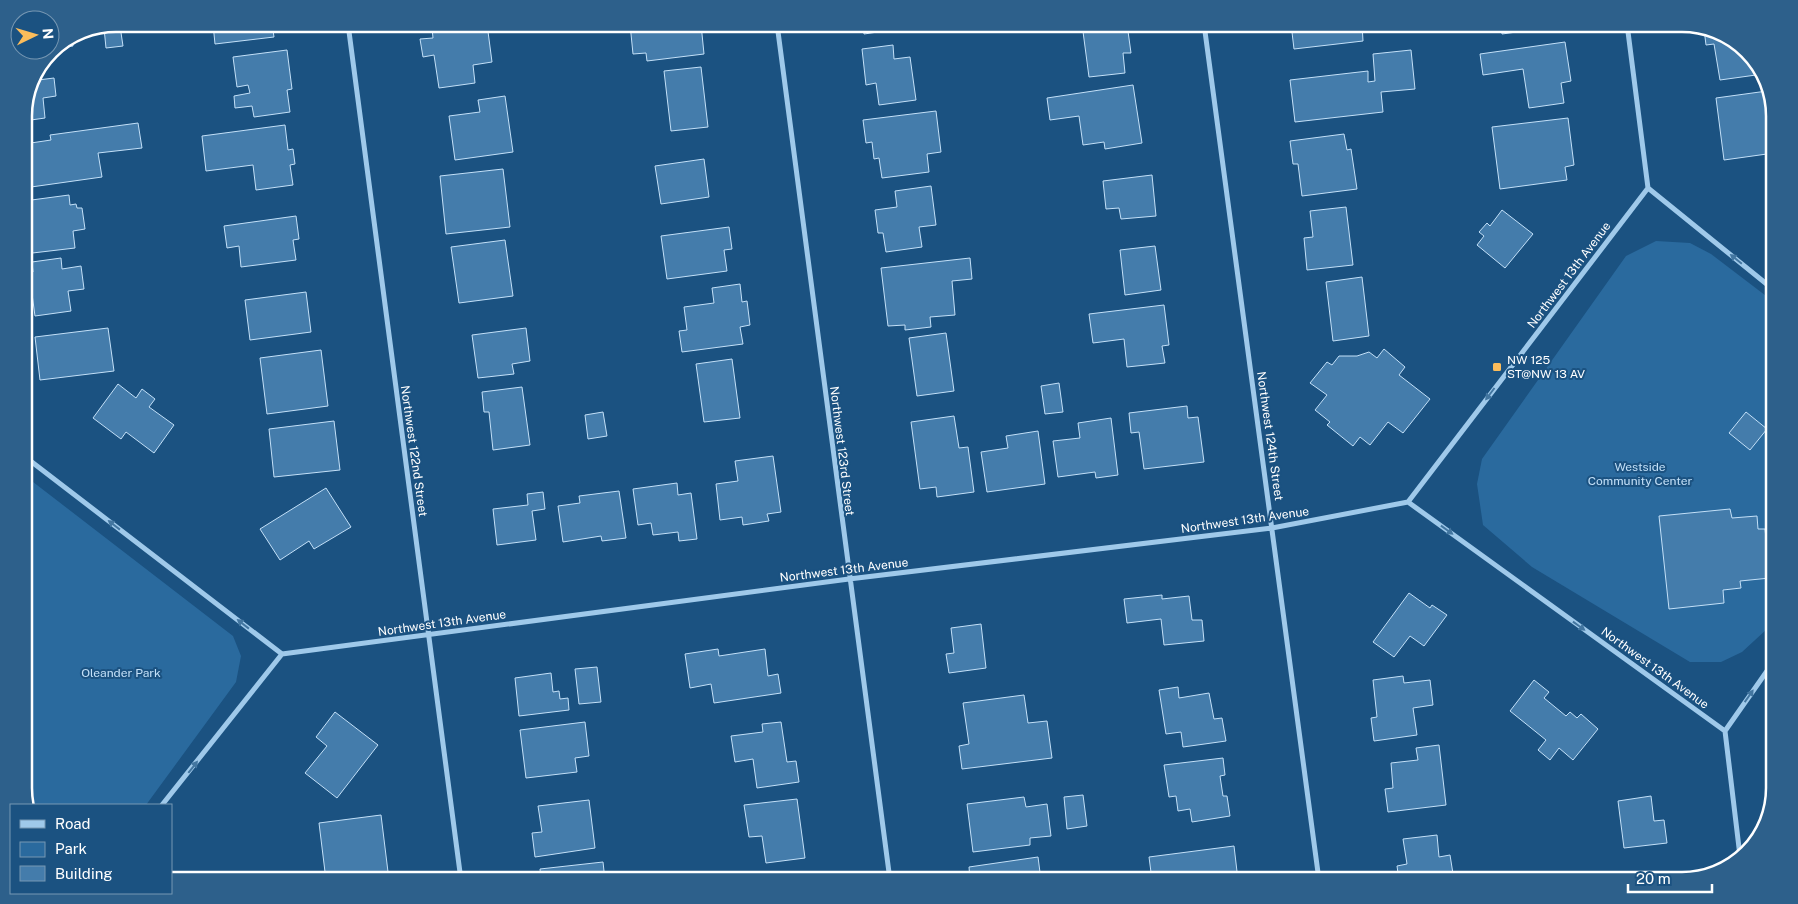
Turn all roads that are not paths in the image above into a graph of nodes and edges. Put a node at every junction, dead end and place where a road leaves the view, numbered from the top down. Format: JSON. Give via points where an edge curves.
{"nodes":[{"id":1,"x":349,"y":32,"type":"edge"},
{"id":2,"x":778,"y":32,"type":"edge"},
{"id":3,"x":1205,"y":32,"type":"edge"},
{"id":4,"x":1629,"y":32,"type":"edge"},
{"id":5,"x":1648,"y":188,"type":"junction"},
{"id":6,"x":1765,"y":283,"type":"edge"},
{"id":7,"x":33,"y":463,"type":"edge"},
{"id":8,"x":1408,"y":502,"type":"junction"},
{"id":9,"x":1272,"y":528,"type":"junction"},
{"id":10,"x":849,"y":579,"type":"junction"},
{"id":11,"x":429,"y":634,"type":"junction"},
{"id":12,"x":282,"y":654,"type":"junction"},
{"id":13,"x":1766,"y":672,"type":"edge"},
{"id":14,"x":1724,"y":731,"type":"junction"},
{"id":15,"x":163,"y":804,"type":"edge"},
{"id":16,"x":1739,"y":849,"type":"edge"},
{"id":17,"x":460,"y":872,"type":"edge"},
{"id":18,"x":889,"y":872,"type":"edge"},
{"id":19,"x":1318,"y":872,"type":"edge"}],
"edges":[{"from":1,"to":11,"type":"street","name":"Northwest 122nd Street"},
{"from":2,"to":10,"type":"street","name":"Northwest 123rd Street"},
{"from":3,"to":9,"type":"street","name":"Northwest 124th Street"},
{"from":4,"to":5,"type":"street"},
{"from":6,"to":5,"type":"street","one_way":true},
{"from":5,"to":8,"type":"street","name":"Northwest 13th Avenue","one_way":true},
{"from":12,"to":7,"type":"street","one_way":true},
{"from":8,"to":9,"type":"street","name":"Northwest 13th Avenue"},
{"from":8,"to":14,"type":"street","name":"Northwest 13th Avenue","one_way":true},
{"from":9,"to":10,"type":"street","name":"Northwest 13th Avenue"},
{"from":9,"to":19,"type":"street","name":"Northwest 124th Street"},
{"from":10,"to":11,"type":"street","name":"Northwest 13th Avenue"},
{"from":10,"to":18,"type":"street","name":"Northwest 123rd Street"},
{"from":11,"to":12,"type":"street","name":"Northwest 13th Avenue"},
{"from":11,"to":17,"type":"street","name":"Northwest 122nd Street"},
{"from":15,"to":12,"type":"street","one_way":true},
{"from":14,"to":13,"type":"street","one_way":true},
{"from":14,"to":16,"type":"street"}]}
